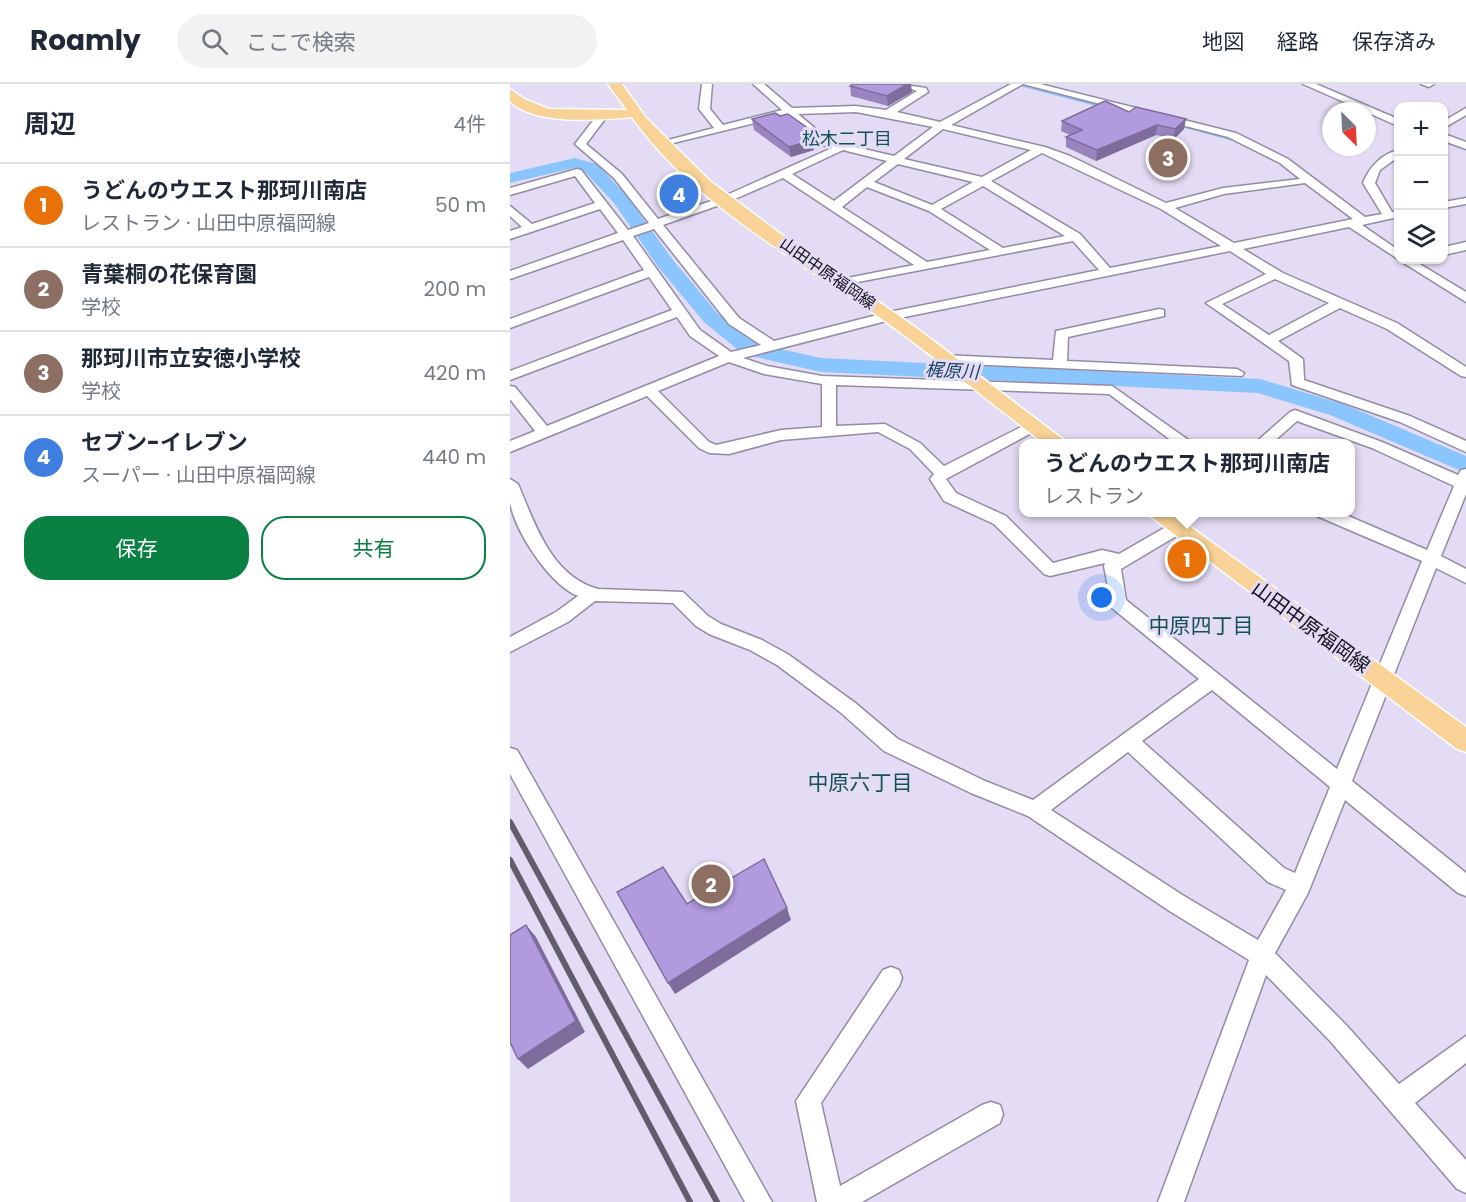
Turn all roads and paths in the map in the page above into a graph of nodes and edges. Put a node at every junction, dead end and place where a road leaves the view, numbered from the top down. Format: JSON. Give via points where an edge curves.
{"nodes":[{"id":1,"x":615,"y":84,"type":"edge"},
{"id":2,"x":706,"y":84,"type":"edge"},
{"id":3,"x":758,"y":84,"type":"edge"},
{"id":4,"x":902,"y":84,"type":"edge"},
{"id":5,"x":1018,"y":84,"type":"edge"},
{"id":6,"x":1028,"y":84,"type":"edge"},
{"id":7,"x":1308,"y":84,"type":"edge"},
{"id":8,"x":510,"y":93,"type":"edge"},
{"id":9,"x":790,"y":111,"type":"junction"},
{"id":10,"x":1466,"y":111,"type":"edge"},
{"id":11,"x":636,"y":113,"type":"junction"},
{"id":12,"x":888,"y":113,"type":"junction"},
{"id":13,"x":603,"y":115,"type":"junction"},
{"id":14,"x":1394,"y":121,"type":"edge"},
{"id":15,"x":1448,"y":122,"type":"edge"},
{"id":16,"x":942,"y":125,"type":"junction"},
{"id":17,"x":720,"y":128,"type":"junction"},
{"id":18,"x":1448,"y":139,"type":"edge"},
{"id":19,"x":662,"y":145,"type":"junction"},
{"id":20,"x":1466,"y":146,"type":"edge"},
{"id":21,"x":842,"y":147,"type":"junction"},
{"id":22,"x":1041,"y":149,"type":"junction"},
{"id":23,"x":1394,"y":156,"type":"edge"},
{"id":24,"x":895,"y":160,"type":"junction"},
{"id":25,"x":783,"y":173,"type":"junction"},
{"id":26,"x":983,"y":182,"type":"junction"},
{"id":27,"x":1300,"y":182,"type":"dead end"},
{"id":28,"x":867,"y":183,"type":"junction"},
{"id":29,"x":510,"y":192,"type":"edge"},
{"id":30,"x":724,"y":200,"type":"junction"},
{"id":31,"x":1466,"y":201,"type":"edge"},
{"id":32,"x":603,"y":204,"type":"junction"},
{"id":33,"x":1448,"y":204,"type":"edge"},
{"id":34,"x":836,"y":206,"type":"junction"},
{"id":35,"x":1165,"y":207,"type":"junction"},
{"id":36,"x":510,"y":209,"type":"edge"},
{"id":37,"x":933,"y":209,"type":"junction"},
{"id":38,"x":1394,"y":215,"type":"edge"},
{"id":39,"x":1357,"y":222,"type":"junction"},
{"id":40,"x":656,"y":224,"type":"junction"},
{"id":41,"x":530,"y":228,"type":"junction"},
{"id":42,"x":510,"y":235,"type":"edge"},
{"id":43,"x":626,"y":235,"type":"junction"},
{"id":44,"x":1076,"y":237,"type":"junction"},
{"id":45,"x":1466,"y":246,"type":"edge"},
{"id":46,"x":1232,"y":247,"type":"junction"},
{"id":47,"x":1448,"y":250,"type":"edge"},
{"id":48,"x":1000,"y":251,"type":"junction"},
{"id":49,"x":1394,"y":252,"type":"edge"},
{"id":50,"x":1411,"y":264,"type":"edge"},
{"id":51,"x":924,"y":266,"type":"junction"},
{"id":52,"x":651,"y":272,"type":"junction"},
{"id":53,"x":1108,"y":273,"type":"junction"},
{"id":54,"x":1276,"y":274,"type":"junction"},
{"id":55,"x":510,"y":275,"type":"edge"},
{"id":56,"x":841,"y":283,"type":"junction"},
{"id":57,"x":1465,"y":298,"type":"edge"},
{"id":58,"x":1339,"y":303,"type":"junction"},
{"id":59,"x":680,"y":312,"type":"junction"},
{"id":60,"x":1159,"y":313,"type":"dead end"},
{"id":61,"x":889,"y":316,"type":"junction"},
{"id":62,"x":510,"y":324,"type":"edge"},
{"id":63,"x":1269,"y":340,"type":"junction"},
{"id":64,"x":768,"y":346,"type":"junction"},
{"id":65,"x":732,"y":357,"type":"junction"},
{"id":66,"x":945,"y":360,"type":"junction"},
{"id":67,"x":1060,"y":363,"type":"junction"},
{"id":68,"x":1237,"y":373,"type":"dead end"},
{"id":69,"x":1466,"y":373,"type":"edge"},
{"id":70,"x":510,"y":376,"type":"edge"},
{"id":71,"x":829,"y":381,"type":"junction"},
{"id":72,"x":974,"y":381,"type":"junction"},
{"id":73,"x":510,"y":390,"type":"edge"},
{"id":74,"x":649,"y":390,"type":"junction"},
{"id":75,"x":1034,"y":426,"type":"junction"},
{"id":76,"x":542,"y":430,"type":"junction"},
{"id":77,"x":829,"y":431,"type":"junction"},
{"id":78,"x":510,"y":439,"type":"edge"},
{"id":79,"x":1052,"y":439,"type":"edge"},
{"id":80,"x":1180,"y":439,"type":"edge"},
{"id":81,"x":1267,"y":439,"type":"edge"},
{"id":82,"x":510,"y":447,"type":"edge"},
{"id":83,"x":1466,"y":447,"type":"edge"},
{"id":84,"x":942,"y":473,"type":"junction"},
{"id":85,"x":1464,"y":480,"type":"edge"},
{"id":86,"x":510,"y":484,"type":"edge"},
{"id":87,"x":1333,"y":517,"type":"edge"},
{"id":88,"x":1184,"y":520,"type":"edge"},
{"id":89,"x":510,"y":523,"type":"edge"},
{"id":90,"x":527,"y":524,"type":"junction"},
{"id":91,"x":1433,"y":559,"type":"junction"},
{"id":92,"x":1119,"y":560,"type":"junction"},
{"id":93,"x":1466,"y":577,"type":"edge"},
{"id":94,"x":592,"y":594,"type":"junction"},
{"id":95,"x":510,"y":645,"type":"edge"},
{"id":96,"x":1211,"y":680,"type":"junction"},
{"id":97,"x":1385,"y":681,"type":"junction"},
{"id":98,"x":1128,"y":740,"type":"junction"},
{"id":99,"x":1466,"y":741,"type":"edge"},
{"id":100,"x":510,"y":756,"type":"edge"},
{"id":101,"x":1339,"y":784,"type":"junction"},
{"id":102,"x":1035,"y":810,"type":"junction"},
{"id":103,"x":1300,"y":886,"type":"junction"},
{"id":104,"x":1466,"y":886,"type":"edge"},
{"id":105,"x":1262,"y":955,"type":"junction"},
{"id":106,"x":891,"y":978,"type":"dead end"},
{"id":107,"x":1466,"y":1048,"type":"edge"},
{"id":108,"x":1397,"y":1101,"type":"junction"},
{"id":109,"x":991,"y":1114,"type":"dead end"},
{"id":110,"x":1466,"y":1180,"type":"edge"},
{"id":111,"x":1167,"y":1198,"type":"edge"},
{"id":112,"x":759,"y":1202,"type":"edge"},
{"id":113,"x":830,"y":1202,"type":"edge"},
{"id":114,"x":837,"y":1202,"type":"edge"}],
"edges":[{"from":1,"to":11,"type":"main road","name":"山田中原福岡線"},
{"from":2,"to":17,"type":"street","via":[[702,104],[707,116]]},
{"from":3,"to":9,"type":"street"},
{"from":4,"to":12,"type":"street","via":[[923,93]]},
{"from":5,"to":16,"type":"street"},
{"from":6,"to":39,"type":"street","via":[[1232,135],[1284,161]]},
{"from":7,"to":14,"type":"street"},
{"from":8,"to":13,"type":"main road","via":[[516,101],[537,110]]},
{"from":9,"to":12,"type":"street"},
{"from":9,"to":17,"type":"street"},
{"from":9,"to":21,"type":"street","via":[[826,143]]},
{"from":10,"to":15,"type":"street"},
{"from":11,"to":13,"type":"main road"},
{"from":11,"to":19,"type":"main road","name":"山田中原福岡線"},
{"from":12,"to":16,"type":"street"},
{"from":13,"to":40,"type":"street","via":[[580,144],[618,176]]},
{"from":16,"to":22,"type":"street"},
{"from":16,"to":24,"type":"street"},
{"from":17,"to":19,"type":"street"},
{"from":18,"to":20,"type":"street"},
{"from":19,"to":30,"type":"main road","name":"山田中原福岡線"},
{"from":21,"to":24,"type":"street"},
{"from":21,"to":25,"type":"street"},
{"from":22,"to":26,"type":"street"},
{"from":22,"to":35,"type":"street"},
{"from":23,"to":38,"type":"street","via":[[1372,172],[1370,183]]},
{"from":24,"to":26,"type":"street"},
{"from":24,"to":28,"type":"street"},
{"from":25,"to":30,"type":"street"},
{"from":25,"to":34,"type":"street"},
{"from":26,"to":37,"type":"street"},
{"from":26,"to":44,"type":"street"},
{"from":27,"to":35,"type":"street","via":[[1222,191]]},
{"from":28,"to":34,"type":"street"},
{"from":28,"to":37,"type":"street"},
{"from":29,"to":32,"type":"street","via":[[576,172]]},
{"from":30,"to":40,"type":"street"},
{"from":30,"to":56,"type":"main road","name":"山田中原福岡線"},
{"from":31,"to":33,"type":"street"},
{"from":32,"to":41,"type":"street"},
{"from":32,"to":43,"type":"street"},
{"from":34,"to":51,"type":"street"},
{"from":35,"to":46,"type":"street"},
{"from":36,"to":41,"type":"street"},
{"from":37,"to":48,"type":"street"},
{"from":38,"to":39,"type":"street"},
{"from":39,"to":46,"type":"street"},
{"from":39,"to":49,"type":"street"},
{"from":40,"to":43,"type":"street"},
{"from":40,"to":64,"type":"street","via":[[734,321]]},
{"from":41,"to":42,"type":"street"},
{"from":43,"to":52,"type":"street"},
{"from":43,"to":55,"type":"street"},
{"from":44,"to":48,"type":"street"},
{"from":44,"to":53,"type":"street"},
{"from":45,"to":47,"type":"street"},
{"from":46,"to":53,"type":"street"},
{"from":46,"to":54,"type":"street"},
{"from":48,"to":51,"type":"street"},
{"from":50,"to":57,"type":"street"},
{"from":51,"to":56,"type":"street"},
{"from":52,"to":59,"type":"street"},
{"from":52,"to":62,"type":"street"},
{"from":53,"to":61,"type":"street"},
{"from":54,"to":58,"type":"street"},
{"from":54,"to":63,"type":"street","via":[[1213,303]]},
{"from":56,"to":61,"type":"main road","name":"山田中原福岡線"},
{"from":58,"to":63,"type":"street"},
{"from":58,"to":69,"type":"street","via":[[1392,326]]},
{"from":59,"to":65,"type":"street","via":[[695,333]]},
{"from":59,"to":70,"type":"street"},
{"from":60,"to":67,"type":"street","via":[[1061,334]]},
{"from":61,"to":64,"type":"street"},
{"from":61,"to":66,"type":"main road","name":"山田中原福岡線"},
{"from":63,"to":83,"type":"street","via":[[1296,359],[1297,382],[1405,419]]},
{"from":64,"to":65,"type":"street"},
{"from":65,"to":71,"type":"street","via":[[764,370]]},
{"from":65,"to":74,"type":"street"},
{"from":66,"to":67,"type":"street"},
{"from":66,"to":72,"type":"main road","name":"山田中原福岡線"},
{"from":67,"to":68,"type":"street"},
{"from":71,"to":72,"type":"street"},
{"from":71,"to":77,"type":"street"},
{"from":72,"to":75,"type":"main road","name":"山田中原福岡線"},
{"from":72,"to":80,"type":"street","via":[[1112,390]]},
{"from":73,"to":76,"type":"street"},
{"from":74,"to":76,"type":"street"},
{"from":74,"to":77,"type":"street","via":[[704,445],[714,450],[729,450],[781,435]]},
{"from":75,"to":79,"type":"main road","name":"山田中原福岡線"},
{"from":75,"to":84,"type":"street"},
{"from":76,"to":78,"type":"street"},
{"from":76,"to":82,"type":"street"},
{"from":77,"to":84,"type":"street","via":[[880,428],[915,446]]},
{"from":81,"to":85,"type":"street","via":[[1295,415]]},
{"from":84,"to":92,"type":"street","via":[[938,479],[950,497],[1000,520],[1050,570],[1102,556]]},
{"from":85,"to":91,"type":"street"},
{"from":86,"to":90,"type":"street"},
{"from":87,"to":91,"type":"street"},
{"from":88,"to":92,"type":"street"},
{"from":88,"to":97,"type":"main road","name":"山田中原福岡線"},
{"from":89,"to":90,"type":"street"},
{"from":90,"to":94,"type":"street","via":[[552,569]]},
{"from":91,"to":93,"type":"street"},
{"from":91,"to":97,"type":"street"},
{"from":92,"to":96,"type":"street","via":[[1112,566],[1118,603]]},
{"from":94,"to":95,"type":"street"},
{"from":94,"to":102,"type":"street","via":[[677,597],[702,621],[783,660],[891,745]]},
{"from":96,"to":98,"type":"street"},
{"from":96,"to":101,"type":"street"},
{"from":97,"to":99,"type":"main road","name":"山田中原福岡線"},
{"from":97,"to":101,"type":"street"},
{"from":98,"to":102,"type":"street"},
{"from":98,"to":103,"type":"street","via":[[1276,875]]},
{"from":100,"to":112,"type":"street"},
{"from":101,"to":103,"type":"street"},
{"from":101,"to":104,"type":"street"},
{"from":102,"to":105,"type":"street"},
{"from":103,"to":105,"type":"street"},
{"from":105,"to":108,"type":"street"},
{"from":105,"to":111,"type":"street"},
{"from":106,"to":113,"type":"street","via":[[808,1101]]},
{"from":107,"to":108,"type":"street"},
{"from":108,"to":110,"type":"street"},
{"from":109,"to":114,"type":"street"}]}
